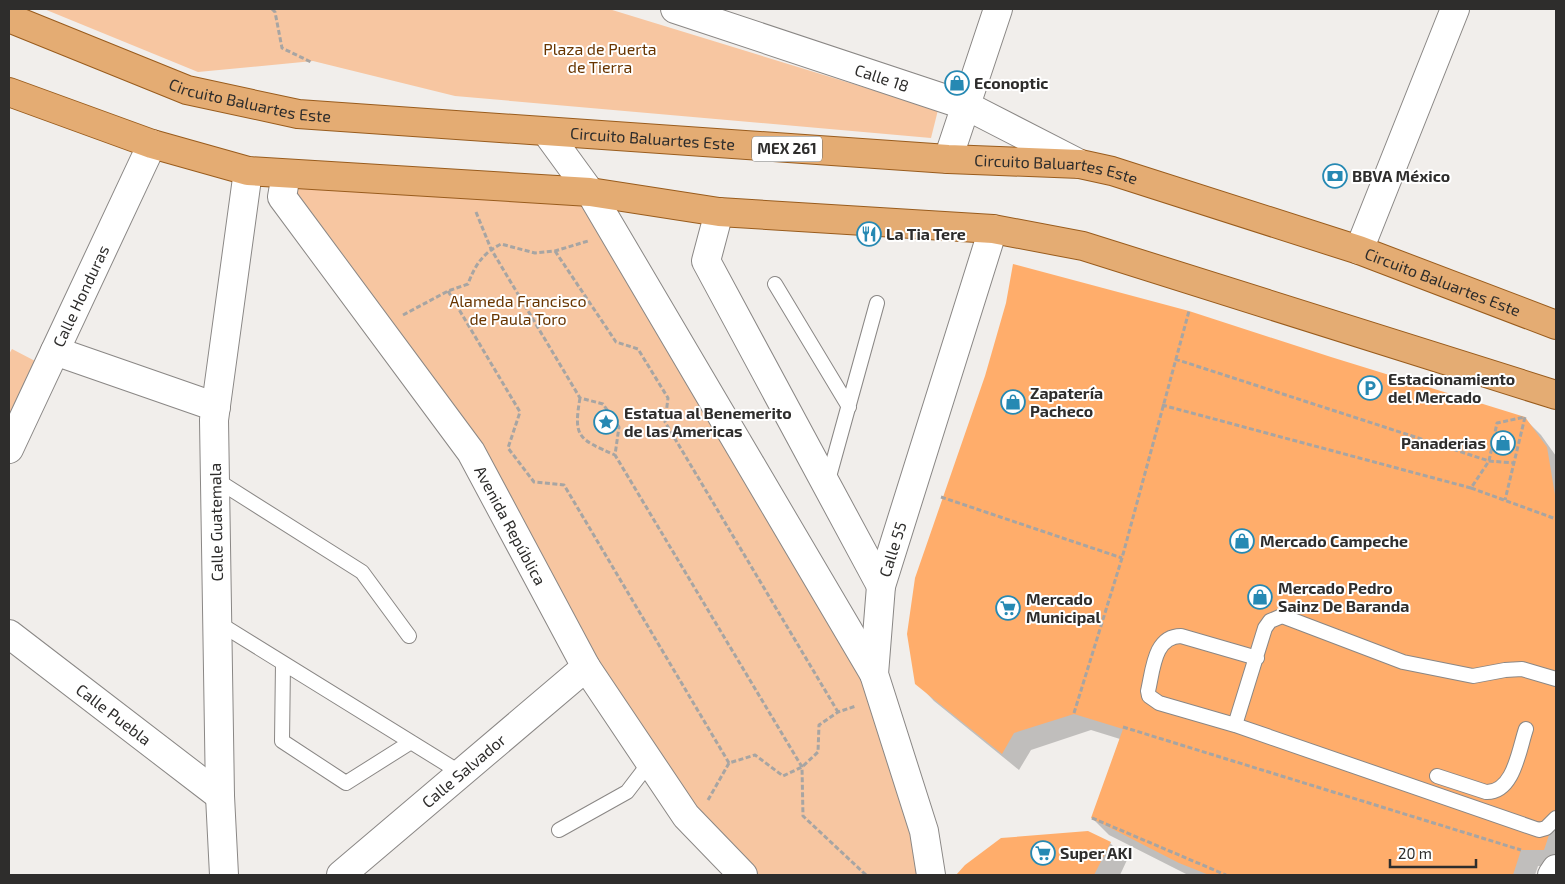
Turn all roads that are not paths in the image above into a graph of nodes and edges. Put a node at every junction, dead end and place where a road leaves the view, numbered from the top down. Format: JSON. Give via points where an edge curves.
{"nodes":[{"id":1,"x":675,"y":9,"type":"edge"},
{"id":2,"x":998,"y":9,"type":"edge"},
{"id":3,"x":1455,"y":9,"type":"edge"},
{"id":4,"x":9,"y":18,"type":"edge"},
{"id":5,"x":9,"y":92,"type":"edge"},
{"id":6,"x":967,"y":106,"type":"junction"},
{"id":7,"x":547,"y":133,"type":"junction"},
{"id":8,"x":152,"y":144,"type":"junction"},
{"id":9,"x":948,"y":159,"type":"junction"},
{"id":10,"x":1080,"y":164,"type":"junction"},
{"id":11,"x":248,"y":171,"type":"junction"},
{"id":12,"x":286,"y":174,"type":"junction"},
{"id":13,"x":590,"y":192,"type":"junction"},
{"id":14,"x":719,"y":212,"type":"junction"},
{"id":15,"x":993,"y":229,"type":"junction"},
{"id":16,"x":1359,"y":250,"type":"junction"},
{"id":17,"x":775,"y":284,"type":"dead end"},
{"id":18,"x":877,"y":303,"type":"dead end"},
{"id":19,"x":1556,"y":324,"type":"edge"},
{"id":20,"x":55,"y":351,"type":"junction"},
{"id":21,"x":1556,"y":395,"type":"edge"},
{"id":22,"x":216,"y":407,"type":"junction"},
{"id":23,"x":848,"y":407,"type":"junction"},
{"id":24,"x":9,"y":450,"type":"edge"},
{"id":25,"x":215,"y":479,"type":"junction"},
{"id":26,"x":827,"y":485,"type":"junction"},
{"id":27,"x":881,"y":586,"type":"junction"},
{"id":28,"x":217,"y":622,"type":"junction"},
{"id":29,"x":9,"y":634,"type":"edge"},
{"id":30,"x":408,"y":636,"type":"dead end"},
{"id":31,"x":1257,"y":658,"type":"junction"},
{"id":32,"x":284,"y":663,"type":"junction"},
{"id":33,"x":586,"y":667,"type":"junction"},
{"id":34,"x":1556,"y":679,"type":"edge"},
{"id":35,"x":878,"y":686,"type":"junction"},
{"id":36,"x":1235,"y":725,"type":"junction"},
{"id":37,"x":1526,"y":729,"type":"dead end"},
{"id":38,"x":411,"y":742,"type":"junction"},
{"id":39,"x":650,"y":762,"type":"junction"},
{"id":40,"x":461,"y":773,"type":"junction"},
{"id":41,"x":1436,"y":776,"type":"dead end"},
{"id":42,"x":220,"y":796,"type":"junction"},
{"id":43,"x":1556,"y":818,"type":"edge"},
{"id":44,"x":559,"y":830,"type":"dead end"},
{"id":45,"x":1556,"y":869,"type":"edge"},
{"id":46,"x":227,"y":873,"type":"edge"},
{"id":47,"x":341,"y":875,"type":"edge"},
{"id":48,"x":744,"y":875,"type":"edge"},
{"id":49,"x":931,"y":875,"type":"edge"},
{"id":50,"x":1552,"y":875,"type":"edge"}],
"edges":[{"from":1,"to":6,"type":"street","name":"Calle 18"},
{"from":2,"to":6,"type":"street"},
{"from":3,"to":16,"type":"street"},
{"from":4,"to":7,"type":"main road","name":"Circuito Baluartes Este","number":"MEX 261","via":[[187,90],[298,114]]},
{"from":5,"to":8,"type":"main road"},
{"from":6,"to":9,"type":"street"},
{"from":6,"to":10,"type":"street","name":"Calle 18"},
{"from":7,"to":9,"type":"main road","name":"Circuito Baluartes Este","number":"MEX 261"},
{"from":7,"to":13,"type":"street"},
{"from":8,"to":11,"type":"main road"},
{"from":8,"to":20,"type":"street","name":"Calle Honduras"},
{"from":9,"to":10,"type":"main road","name":"Circuito Baluartes Este","number":"MEX 261"},
{"from":10,"to":16,"type":"main road","name":"Circuito Baluartes Este","number":"MEX 261","via":[[1112,171]]},
{"from":11,"to":12,"type":"main road"},
{"from":11,"to":22,"type":"street","name":"Calle Guatemala"},
{"from":12,"to":13,"type":"main road"},
{"from":12,"to":33,"type":"street","name":"Avenida República","via":[[282,197],[471,452]]},
{"from":13,"to":14,"type":"main road"},
{"from":13,"to":35,"type":"street"},
{"from":14,"to":15,"type":"main road"},
{"from":14,"to":26,"type":"street","via":[[706,261]]},
{"from":15,"to":21,"type":"main road","via":[[1083,246]]},
{"from":15,"to":27,"type":"street","name":"Calle 55"},
{"from":16,"to":19,"type":"main road","name":"Circuito Baluartes Este","number":"MEX 261"},
{"from":17,"to":23,"type":"lane"},
{"from":18,"to":23,"type":"lane"},
{"from":20,"to":22,"type":"street"},
{"from":20,"to":24,"type":"street","name":"Calle Honduras"},
{"from":22,"to":25,"type":"street","name":"Calle Guatemala"},
{"from":23,"to":26,"type":"lane"},
{"from":25,"to":28,"type":"street","name":"Calle Guatemala"},
{"from":25,"to":30,"type":"lane","via":[[362,572]]},
{"from":26,"to":27,"type":"street"},
{"from":27,"to":35,"type":"street","name":"Calle 55"},
{"from":28,"to":32,"type":"lane"},
{"from":28,"to":42,"type":"street","name":"Calle Guatemala"},
{"from":29,"to":42,"type":"street","name":"Calle Puebla"},
{"from":31,"to":34,"type":"lane","via":[[1265,628],[1270,621],[1282,616],[1402,662],[1473,676],[1522,669]]},
{"from":31,"to":36,"type":"lane"},
{"from":31,"to":36,"type":"lane","via":[[1181,636],[1173,636],[1159,647],[1148,691],[1153,701]]},
{"from":32,"to":38,"type":"lane"},
{"from":32,"to":38,"type":"lane","via":[[282,741],[346,783]]},
{"from":33,"to":39,"type":"street","name":"Avenida República"},
{"from":33,"to":40,"type":"street","name":"Calle Salvador"},
{"from":35,"to":49,"type":"street","name":"Calle 55","via":[[924,831]]},
{"from":36,"to":43,"type":"lane","via":[[1539,830]]},
{"from":37,"to":41,"type":"lane","via":[[1509,779],[1501,788],[1486,792]]},
{"from":38,"to":40,"type":"lane"},
{"from":39,"to":44,"type":"lane","via":[[627,792]]},
{"from":39,"to":48,"type":"street","name":"Avenida República","via":[[686,816]]},
{"from":40,"to":47,"type":"street","name":"Calle Salvador"},
{"from":42,"to":46,"type":"street","name":"Calle Guatemala"},
{"from":45,"to":50,"type":"street"}]}
